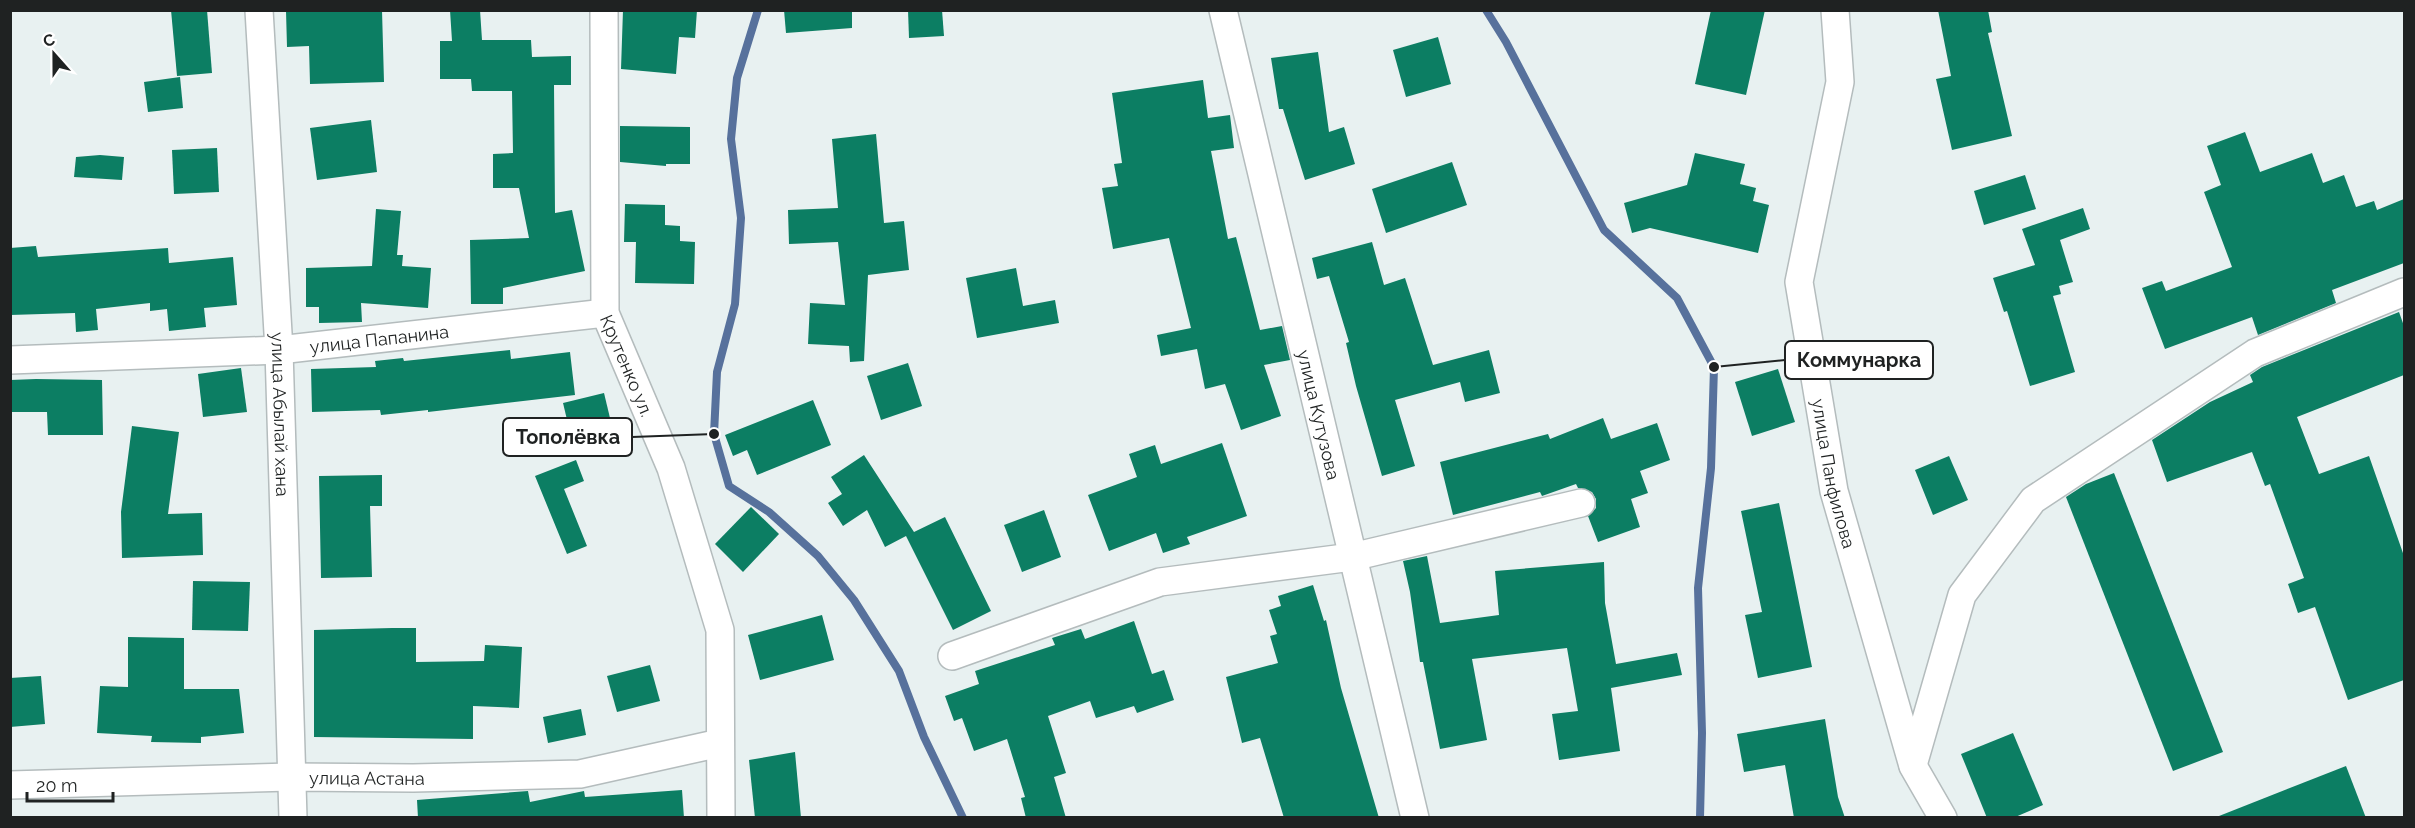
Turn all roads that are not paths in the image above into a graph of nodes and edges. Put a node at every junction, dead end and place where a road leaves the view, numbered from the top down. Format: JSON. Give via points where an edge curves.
{"nodes":[{"id":1,"x":260,"y":10,"type":"edge"},
{"id":2,"x":604,"y":10,"type":"edge"},
{"id":3,"x":1223,"y":10,"type":"edge"},
{"id":4,"x":1835,"y":10,"type":"edge"},
{"id":5,"x":2404,"y":292,"type":"edge"},
{"id":6,"x":605,"y":313,"type":"junction"},
{"id":7,"x":279,"y":350,"type":"junction"},
{"id":8,"x":10,"y":360,"type":"edge"},
{"id":9,"x":1581,"y":503,"type":"dead end"},
{"id":10,"x":1352,"y":557,"type":"junction"},
{"id":11,"x":952,"y":656,"type":"dead end"},
{"id":12,"x":720,"y":743,"type":"junction"},
{"id":13,"x":1913,"y":766,"type":"junction"},
{"id":14,"x":290,"y":777,"type":"junction"},
{"id":15,"x":10,"y":785,"type":"edge"},
{"id":16,"x":294,"y":818,"type":"edge"},
{"id":17,"x":721,"y":818,"type":"edge"},
{"id":18,"x":1415,"y":818,"type":"edge"},
{"id":19,"x":1943,"y":818,"type":"edge"}],
"edges":[{"from":1,"to":7,"type":"street","name":"улица Абылай хана"},
{"from":2,"to":6,"type":"street","name":"Крутенко ул."},
{"from":3,"to":10,"type":"street","name":"улица Кутузова"},
{"from":4,"to":13,"type":"street","name":"улица Панфилова","via":[[1840,82],[1799,282],[1834,491]]},
{"from":5,"to":13,"type":"street","via":[[2255,353],[2033,500],[1962,595]]},
{"from":6,"to":7,"type":"street","name":"улица Папанина"},
{"from":6,"to":12,"type":"street","name":"Крутенко ул.","via":[[671,468],[720,630]]},
{"from":7,"to":8,"type":"street","name":"улица Папанина"},
{"from":7,"to":14,"type":"street","name":"улица Абылай хана"},
{"from":9,"to":10,"type":"street"},
{"from":10,"to":11,"type":"street","via":[[1160,582]]},
{"from":10,"to":18,"type":"street","name":"улица Кутузова"},
{"from":12,"to":14,"type":"street","name":"улица Астана","via":[[580,774]]},
{"from":12,"to":17,"type":"street","name":"Крутенко ул."},
{"from":13,"to":19,"type":"street","name":"улица Панфилова"},
{"from":14,"to":15,"type":"street","name":"улица Астана"},
{"from":14,"to":16,"type":"street","name":"улица Абылай хана"}]}
